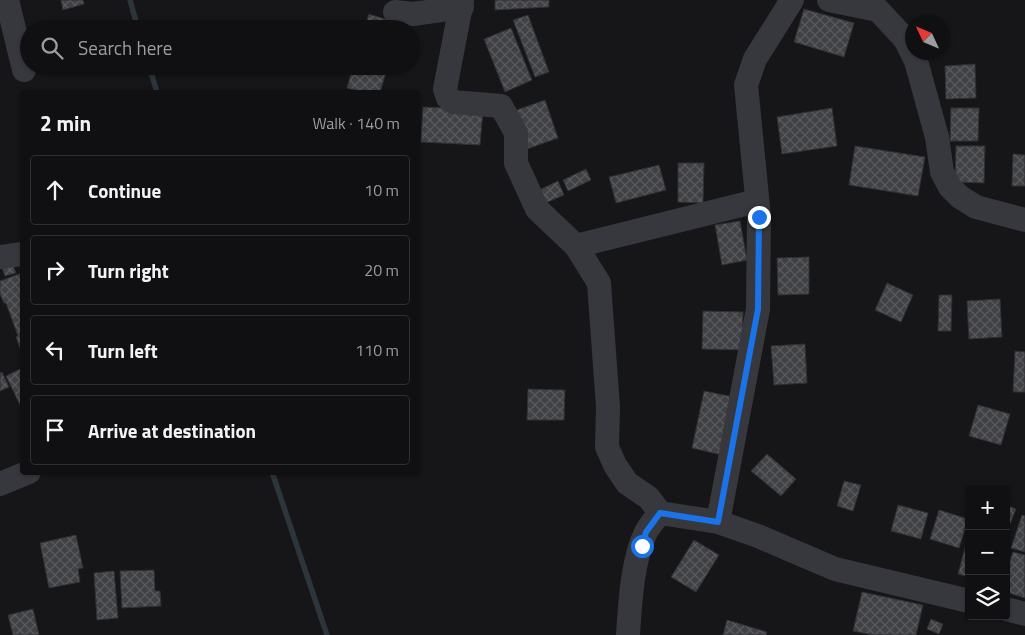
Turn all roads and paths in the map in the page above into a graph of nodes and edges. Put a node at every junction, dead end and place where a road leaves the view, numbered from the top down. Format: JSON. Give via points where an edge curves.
{"nodes":[{"id":1,"x":7,"y":0,"type":"edge"},
{"id":2,"x":792,"y":0,"type":"edge"},
{"id":3,"x":828,"y":0,"type":"edge"},
{"id":4,"x":462,"y":4,"type":"edge"},
{"id":5,"x":879,"y":5,"type":"edge"},
{"id":6,"x":395,"y":12,"type":"dead end"},
{"id":7,"x":20,"y":54,"type":"edge"},
{"id":8,"x":758,"y":201,"type":"junction"},
{"id":9,"x":1025,"y":220,"type":"edge"},
{"id":10,"x":576,"y":246,"type":"junction"},
{"id":11,"x":20,"y":254,"type":"edge"},
{"id":12,"x":0,"y":257,"type":"edge"},
{"id":13,"x":22,"y":475,"type":"edge"},
{"id":14,"x":0,"y":484,"type":"edge"},
{"id":15,"x":660,"y":513,"type":"junction"},
{"id":16,"x":718,"y":522,"type":"junction"},
{"id":17,"x":965,"y":600,"type":"edge"},
{"id":18,"x":1010,"y":610,"type":"edge"},
{"id":19,"x":1025,"y":614,"type":"edge"},
{"id":20,"x":628,"y":635,"type":"edge"}],
"edges":[{"from":1,"to":7,"type":"street"},
{"from":2,"to":8,"type":"street","via":[[755,60],[746,85]]},
{"from":3,"to":5,"type":"street"},
{"from":4,"to":6,"type":"street","via":[[413,14]]},
{"from":4,"to":10,"type":"street","via":[[445,89],[448,98],[453,102],[501,106],[516,133],[516,164],[537,208]]},
{"from":5,"to":9,"type":"street","via":[[905,38],[916,61],[937,136],[942,172],[950,187],[960,198],[976,207]]},
{"from":8,"to":10,"type":"street"},
{"from":8,"to":16,"type":"street","via":[[758,309]]},
{"from":10,"to":15,"type":"street","via":[[599,283],[601,293],[608,407],[607,447],[627,483],[649,498]]},
{"from":11,"to":12,"type":"street"},
{"from":13,"to":14,"type":"street"},
{"from":15,"to":16,"type":"street"},
{"from":15,"to":20,"type":"street","via":[[646,532],[642,546],[631,588]]},
{"from":16,"to":17,"type":"street","via":[[835,569]]},
{"from":18,"to":19,"type":"street"}]}
